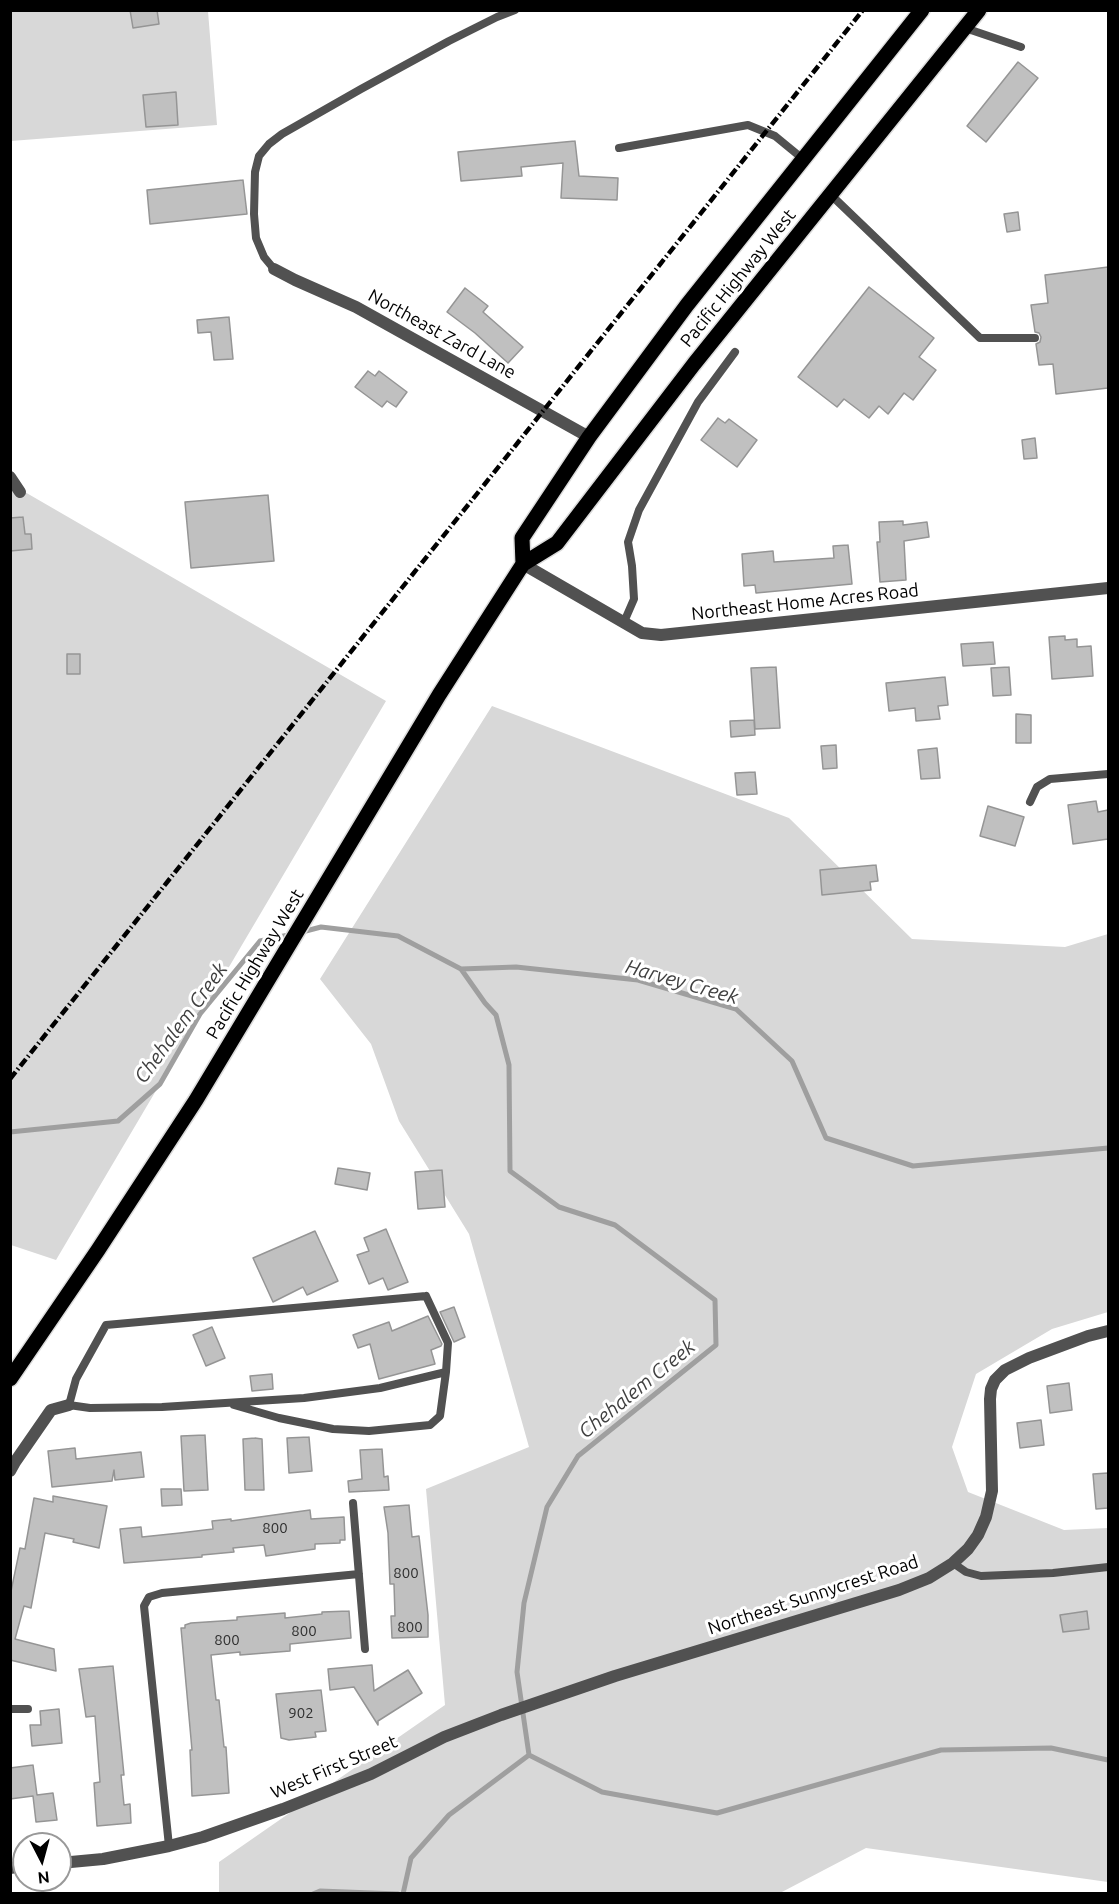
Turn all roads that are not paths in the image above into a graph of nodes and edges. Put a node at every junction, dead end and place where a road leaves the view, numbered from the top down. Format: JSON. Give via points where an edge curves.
{"nodes":[{"id":1,"x":514,"y":10,"type":"edge"},
{"id":2,"x":922,"y":10,"type":"edge"},
{"id":3,"x":979,"y":10,"type":"edge"},
{"id":4,"x":965,"y":28,"type":"junction"},
{"id":5,"x":1021,"y":47,"type":"dead end"},
{"id":6,"x":619,"y":148,"type":"dead end"},
{"id":7,"x":803,"y":159,"type":"junction"},
{"id":8,"x":831,"y":195,"type":"junction"},
{"id":9,"x":274,"y":269,"type":"joint"},
{"id":10,"x":1035,"y":338,"type":"dead end"},
{"id":11,"x":735,"y":352,"type":"dead end"},
{"id":12,"x":589,"y":437,"type":"junction"},
{"id":13,"x":10,"y":477,"type":"edge"},
{"id":14,"x":20,"y":492,"type":"dead end"},
{"id":15,"x":523,"y":564,"type":"junction"},
{"id":16,"x":1108,"y":588,"type":"edge"},
{"id":17,"x":624,"y":622,"type":"junction"},
{"id":18,"x":1108,"y":774,"type":"edge"},
{"id":19,"x":1030,"y":802,"type":"dead end"},
{"id":20,"x":1108,"y":1331,"type":"edge"},
{"id":21,"x":446,"y":1372,"type":"junction"},
{"id":22,"x":10,"y":1379,"type":"edge"},
{"id":23,"x":229,"y":1403,"type":"junction"},
{"id":24,"x":69,"y":1405,"type":"junction"},
{"id":25,"x":10,"y":1471,"type":"edge"},
{"id":26,"x":353,"y":1503,"type":"dead end"},
{"id":27,"x":953,"y":1563,"type":"junction"},
{"id":28,"x":1108,"y":1567,"type":"edge"},
{"id":29,"x":359,"y":1574,"type":"junction"},
{"id":30,"x":366,"y":1649,"type":"dead end"},
{"id":31,"x":615,"y":1676,"type":"joint"},
{"id":32,"x":10,"y":1709,"type":"edge"},
{"id":33,"x":28,"y":1709,"type":"dead end"},
{"id":34,"x":169,"y":1846,"type":"junction"},
{"id":35,"x":72,"y":1862,"type":"edge"}],
"edges":[{"from":1,"to":9,"type":"lane","via":[[361,89],[269,144],[259,156],[255,172],[254,214],[256,238]]},
{"from":2,"to":7,"type":"main road","name":"Pacific Highway West"},
{"from":3,"to":4,"type":"main road","name":"Pacific Highway West"},
{"from":4,"to":5,"type":"lane"},
{"from":4,"to":8,"type":"main road","name":"Pacific Highway West"},
{"from":6,"to":7,"type":"lane","via":[[748,125],[775,136]]},
{"from":7,"to":12,"type":"main road","name":"Pacific Highway West"},
{"from":8,"to":10,"type":"lane","via":[[980,338]]},
{"from":8,"to":15,"type":"main road","name":"Pacific Highway West","via":[[694,364],[557,543]]},
{"from":9,"to":12,"type":"street","name":"Northeast Zard Lane","via":[[356,307]]},
{"from":11,"to":17,"type":"lane","via":[[698,402],[639,510],[628,542],[634,599]]},
{"from":12,"to":15,"type":"main road","name":"Pacific Highway West","via":[[522,537]]},
{"from":13,"to":14,"type":"street"},
{"from":15,"to":17,"type":"street","name":"Northeast Home Acres Road"},
{"from":15,"to":22,"type":"main road","name":"Pacific Highway West","via":[[439,695],[196,1100]]},
{"from":16,"to":17,"type":"street","name":"Northeast Home Acres Road","via":[[661,635],[642,633]]},
{"from":18,"to":19,"type":"lane","via":[[1050,779],[1037,786]]},
{"from":20,"to":27,"type":"street","name":"Northeast Sunnycrest Road","via":[[1029,1358],[995,1380],[990,1399],[990,1500],[978,1535]]},
{"from":21,"to":23,"type":"lane","via":[[380,1388]]},
{"from":21,"to":23,"type":"lane","via":[[440,1416],[430,1425],[333,1430]]},
{"from":21,"to":24,"type":"lane","via":[[448,1343],[426,1296],[106,1325],[76,1379]]},
{"from":23,"to":24,"type":"lane","via":[[131,1408]]},
{"from":24,"to":25,"type":"street","via":[[51,1410]]},
{"from":26,"to":29,"type":"lane"},
{"from":27,"to":28,"type":"lane","via":[[981,1576]]},
{"from":27,"to":31,"type":"street","name":"Northeast Sunnycrest Road","via":[[899,1590]]},
{"from":29,"to":30,"type":"lane"},
{"from":29,"to":34,"type":"lane","via":[[149,1596],[144,1606]]},
{"from":31,"to":34,"type":"street","name":"West First Street","via":[[444,1737],[371,1774]]},
{"from":32,"to":33,"type":"lane"},
{"from":34,"to":35,"type":"street","name":"West First Street"}]}
